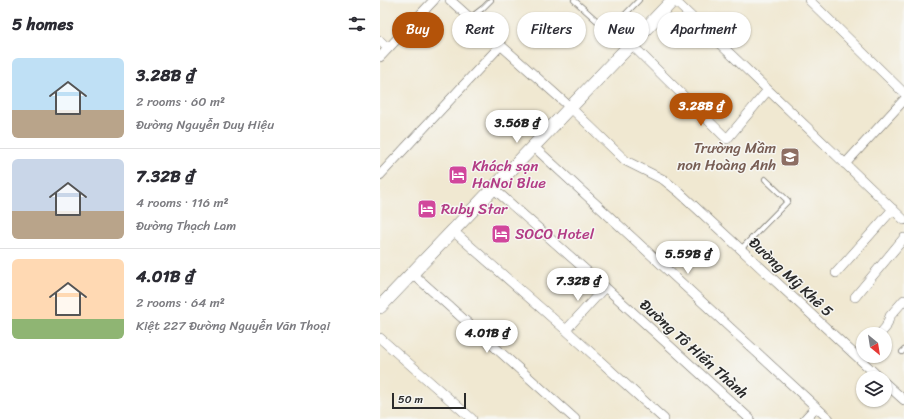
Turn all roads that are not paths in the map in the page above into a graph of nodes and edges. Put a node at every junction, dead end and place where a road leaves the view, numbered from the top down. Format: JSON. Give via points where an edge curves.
{"nodes":[{"id":1,"x":434,"y":0,"type":"edge"},
{"id":2,"x":450,"y":0,"type":"edge"},
{"id":3,"x":491,"y":0,"type":"edge"},
{"id":4,"x":574,"y":0,"type":"edge"},
{"id":5,"x":639,"y":0,"type":"edge"},
{"id":6,"x":674,"y":0,"type":"edge"},
{"id":7,"x":809,"y":0,"type":"edge"},
{"id":8,"x":463,"y":12,"type":"edge"},
{"id":9,"x":478,"y":12,"type":"edge"},
{"id":10,"x":627,"y":12,"type":"edge"},
{"id":11,"x":594,"y":18,"type":"edge"},
{"id":12,"x":649,"y":26,"type":"edge"},
{"id":13,"x":380,"y":41,"type":"edge"},
{"id":14,"x":388,"y":48,"type":"junction"},
{"id":15,"x":498,"y":48,"type":"edge"},
{"id":16,"x":504,"y":48,"type":"edge"},
{"id":17,"x":627,"y":48,"type":"edge"},
{"id":18,"x":631,"y":48,"type":"edge"},
{"id":19,"x":380,"y":57,"type":"edge"},
{"id":20,"x":768,"y":90,"type":"junction"},
{"id":21,"x":904,"y":93,"type":"edge"},
{"id":22,"x":904,"y":100,"type":"edge"},
{"id":23,"x":571,"y":108,"type":"junction"},
{"id":24,"x":533,"y":146,"type":"junction"},
{"id":25,"x":845,"y":164,"type":"junction"},
{"id":26,"x":380,"y":175,"type":"edge"},
{"id":27,"x":765,"y":179,"type":"dead end"},
{"id":28,"x":494,"y":189,"type":"junction"},
{"id":29,"x":893,"y":209,"type":"junction"},
{"id":30,"x":904,"y":220,"type":"edge"},
{"id":31,"x":454,"y":231,"type":"junction"},
{"id":32,"x":904,"y":238,"type":"edge"},
{"id":33,"x":741,"y":249,"type":"junction"},
{"id":34,"x":412,"y":272,"type":"junction"},
{"id":35,"x":836,"y":274,"type":"dead end"},
{"id":36,"x":605,"y":287,"type":"junction"},
{"id":37,"x":855,"y":297,"type":"dead end"},
{"id":38,"x":904,"y":300,"type":"edge"},
{"id":39,"x":380,"y":307,"type":"edge"},
{"id":40,"x":886,"y":327,"type":"edge"},
{"id":41,"x":566,"y":330,"type":"junction"},
{"id":42,"x":380,"y":338,"type":"edge"},
{"id":43,"x":872,"y":371,"type":"edge"},
{"id":44,"x":892,"y":389,"type":"edge"},
{"id":45,"x":904,"y":400,"type":"edge"},
{"id":46,"x":816,"y":407,"type":"junction"},
{"id":47,"x":472,"y":419,"type":"edge"},
{"id":48,"x":575,"y":419,"type":"edge"},
{"id":49,"x":664,"y":419,"type":"edge"},
{"id":50,"x":750,"y":419,"type":"edge"},
{"id":51,"x":805,"y":419,"type":"edge"},
{"id":52,"x":829,"y":419,"type":"edge"}],
"edges":[{"from":1,"to":14,"type":"street"},
{"from":2,"to":8,"type":"street","name":"Đường Mỹ Khê 5"},
{"from":3,"to":9,"type":"lane"},
{"from":4,"to":11,"type":"lane"},
{"from":5,"to":10,"type":"lane"},
{"from":6,"to":12,"type":"main road"},
{"from":6,"to":20,"type":"street"},
{"from":7,"to":21,"type":"street"},
{"from":13,"to":14,"type":"street"},
{"from":14,"to":19,"type":"street"},
{"from":15,"to":26,"type":"street"},
{"from":16,"to":23,"type":"street","name":"Đường Mỹ Khê 5"},
{"from":17,"to":23,"type":"main road"},
{"from":18,"to":20,"type":"street","via":[[727,139]]},
{"from":20,"to":25,"type":"street"},
{"from":22,"to":25,"type":"street"},
{"from":23,"to":24,"type":"main road"},
{"from":23,"to":33,"type":"street","name":"Đường Mỹ Khê 5","via":[[626,161],[664,180]]},
{"from":24,"to":28,"type":"main road"},
{"from":24,"to":46,"type":"street"},
{"from":25,"to":29,"type":"street"},
{"from":27,"to":33,"type":"lane","via":[[788,201]]},
{"from":28,"to":31,"type":"main road"},
{"from":28,"to":36,"type":"street","name":"Đường Tô Hiến Thành"},
{"from":29,"to":30,"type":"street"},
{"from":29,"to":35,"type":"street"},
{"from":31,"to":34,"type":"main road"},
{"from":31,"to":41,"type":"street"},
{"from":32,"to":37,"type":"street"},
{"from":33,"to":43,"type":"street","name":"Đường Mỹ Khê 5"},
{"from":34,"to":39,"type":"main road"},
{"from":34,"to":48,"type":"street"},
{"from":36,"to":41,"type":"street"},
{"from":36,"to":50,"type":"street","name":"Đường Tô Hiến Thành"},
{"from":38,"to":40,"type":"street","via":[[890,316]]},
{"from":41,"to":49,"type":"street"},
{"from":42,"to":47,"type":"street"},
{"from":44,"to":45,"type":"street"},
{"from":46,"to":51,"type":"street"},
{"from":46,"to":52,"type":"street"}]}
